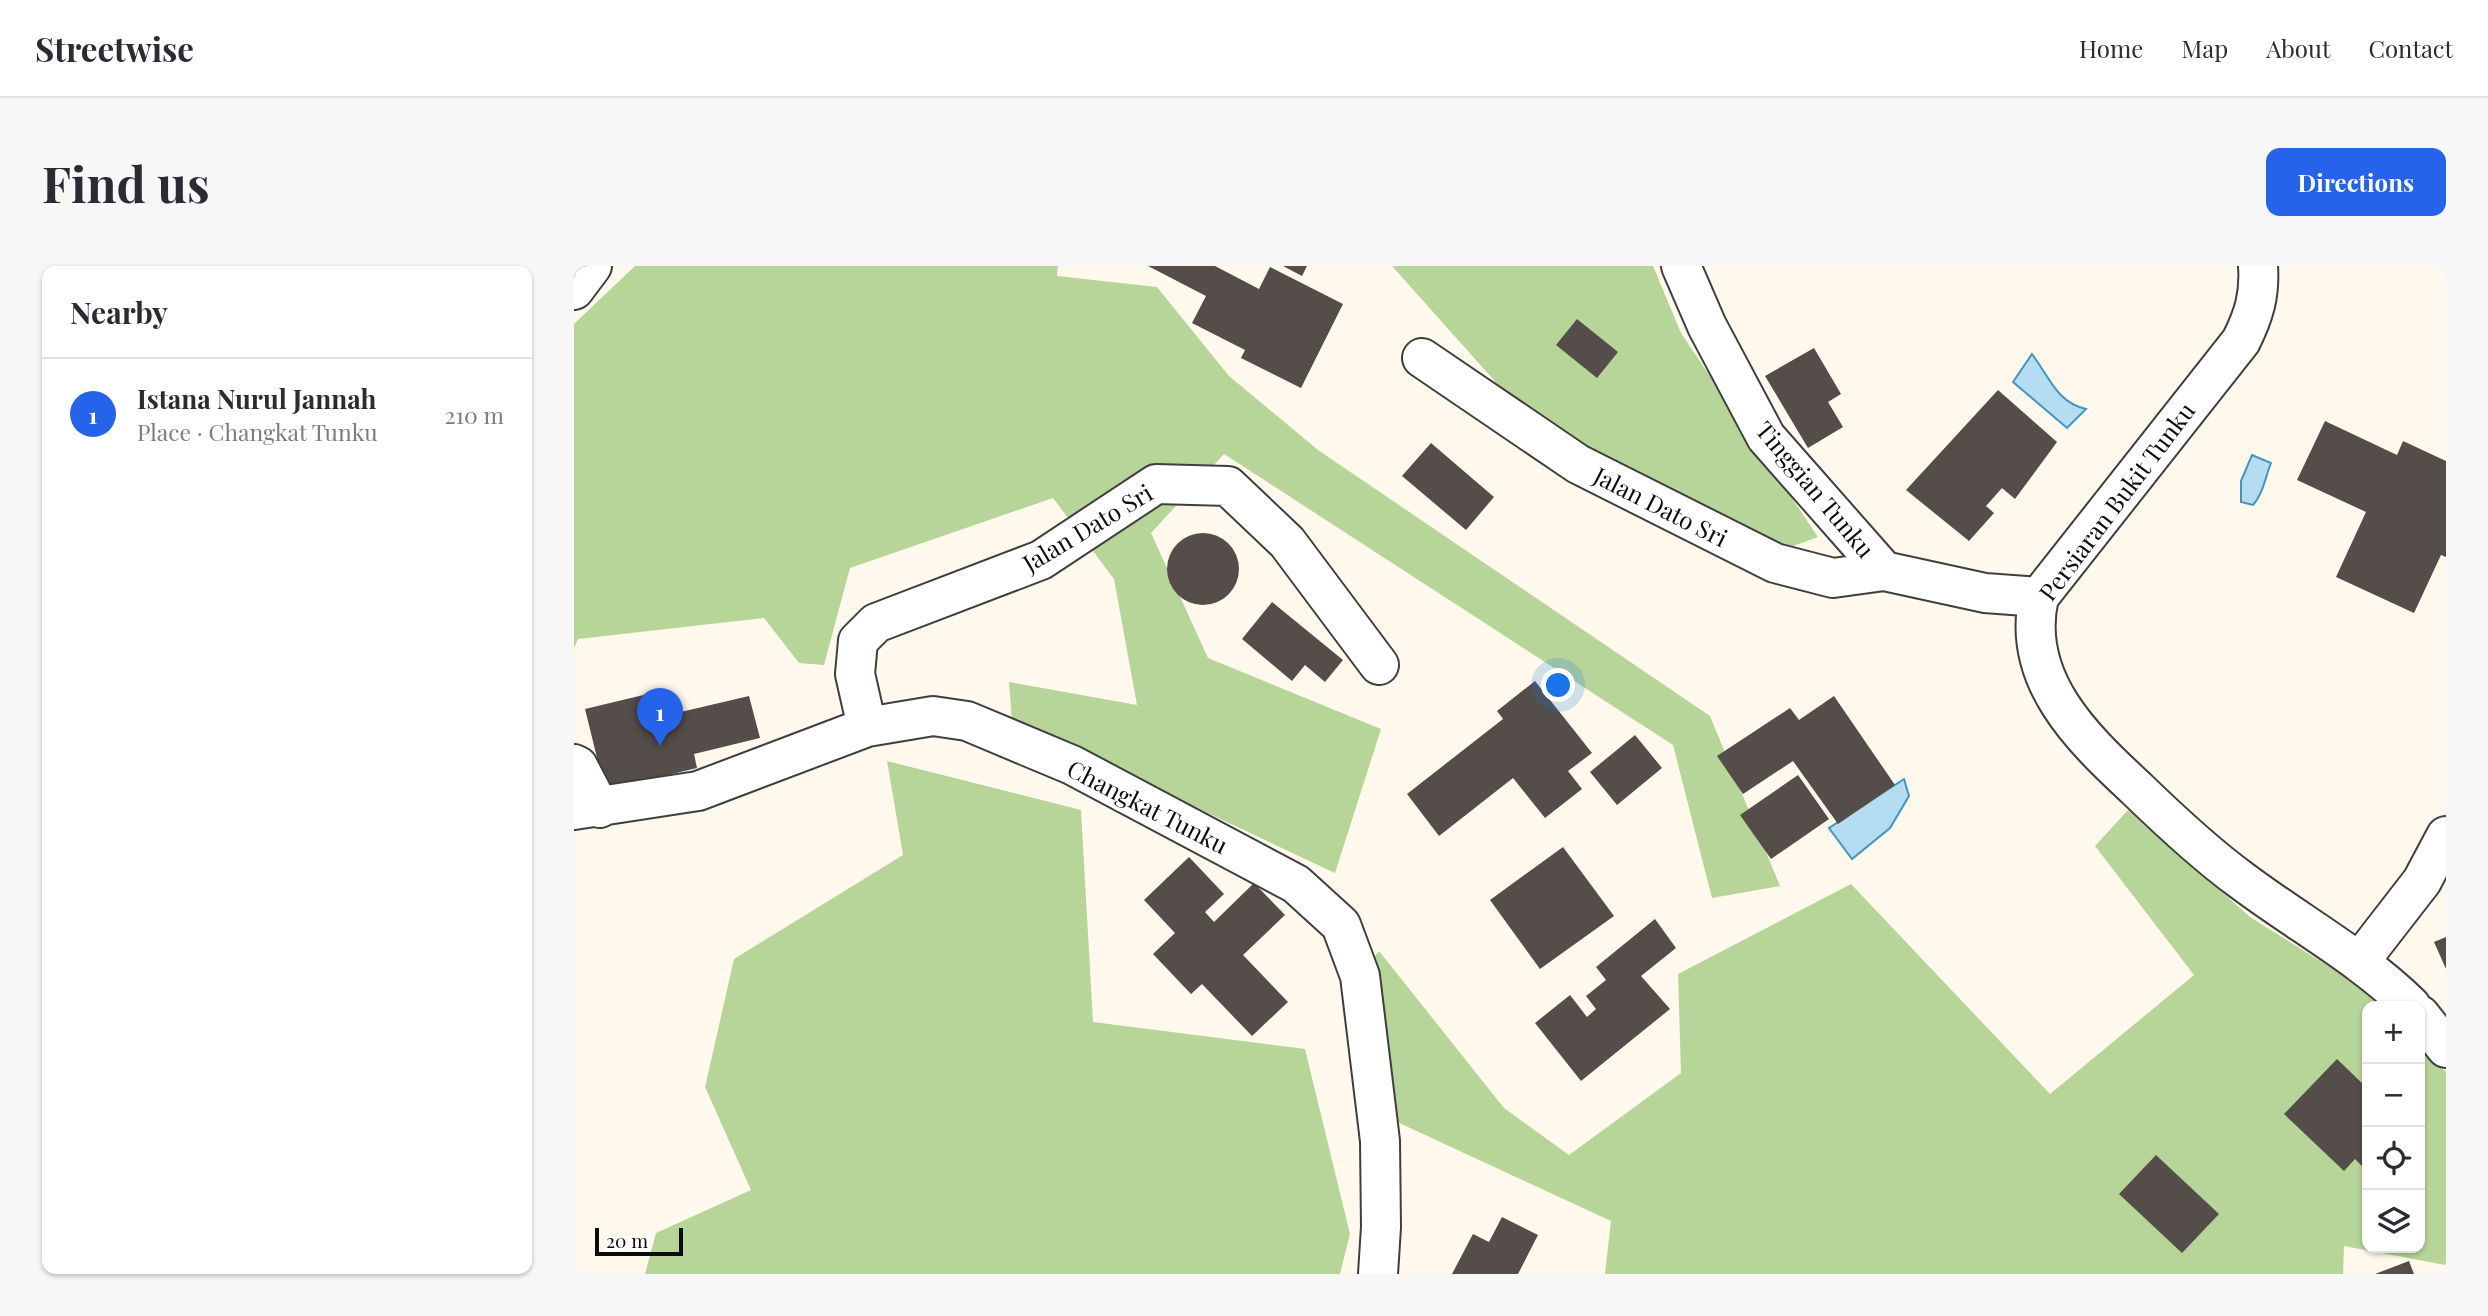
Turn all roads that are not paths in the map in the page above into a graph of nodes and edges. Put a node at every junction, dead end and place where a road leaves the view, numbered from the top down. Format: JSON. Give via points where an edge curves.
{"nodes":[{"id":1,"x":592,"y":266,"type":"edge"},
{"id":2,"x":1681,"y":266,"type":"edge"},
{"id":3,"x":1706,"y":266,"type":"edge"},
{"id":4,"x":2258,"y":266,"type":"edge"},
{"id":5,"x":574,"y":290,"type":"edge"},
{"id":6,"x":1707,"y":326,"type":"junction"},
{"id":7,"x":1422,"y":358,"type":"dead end"},
{"id":8,"x":1884,"y":571,"type":"junction"},
{"id":9,"x":2039,"y":597,"type":"junction"},
{"id":10,"x":1379,"y":665,"type":"dead end"},
{"id":11,"x":867,"y":727,"type":"junction"},
{"id":12,"x":574,"y":764,"type":"edge"},
{"id":13,"x":587,"y":809,"type":"edge"},
{"id":14,"x":2446,"y":836,"type":"edge"},
{"id":15,"x":2360,"y":961,"type":"junction"},
{"id":16,"x":2405,"y":1001,"type":"edge"},
{"id":17,"x":2425,"y":1022,"type":"edge"},
{"id":18,"x":2446,"y":1048,"type":"edge"},
{"id":19,"x":1378,"y":1274,"type":"edge"}],
"edges":[{"from":1,"to":5,"type":"street"},
{"from":2,"to":6,"type":"street","name":"Tinggian Tunku"},
{"from":3,"to":6,"type":"street"},
{"from":4,"to":9,"type":"street","name":"Persiaran Bukit Tunku","via":[[2253,318],[2241,341]]},
{"from":6,"to":8,"type":"street","name":"Tinggian Tunku","via":[[1766,437]]},
{"from":7,"to":8,"type":"street","name":"Jalan Dato Sri","via":[[1578,464],[1775,563],[1833,578]]},
{"from":8,"to":9,"type":"street","name":"Tinggian Tunku","via":[[1986,593]]},
{"from":9,"to":15,"type":"street","name":"Persiaran Bukit Tunku","via":[[2034,618],[2038,652],[2059,706],[2080,734],[2240,880]]},
{"from":10,"to":11,"type":"street","name":"Jalan Dato Sri","via":[[1287,542],[1228,486],[1156,484],[1041,560],[876,623],[859,640],[855,674]]},
{"from":11,"to":13,"type":"street","name":"Changkat Tunku","via":[[698,791]]},
{"from":11,"to":19,"type":"street","name":"Changkat Tunku","via":[[933,716],[979,725],[1072,765],[1203,832],[1296,884],[1341,925],[1360,975],[1380,1141]]},
{"from":12,"to":13,"type":"street","name":"Changkat Tunku"},
{"from":14,"to":15,"type":"street","via":[[2422,881]]},
{"from":15,"to":16,"type":"street","name":"Persiaran Bukit Tunku"},
{"from":17,"to":18,"type":"street"}]}
